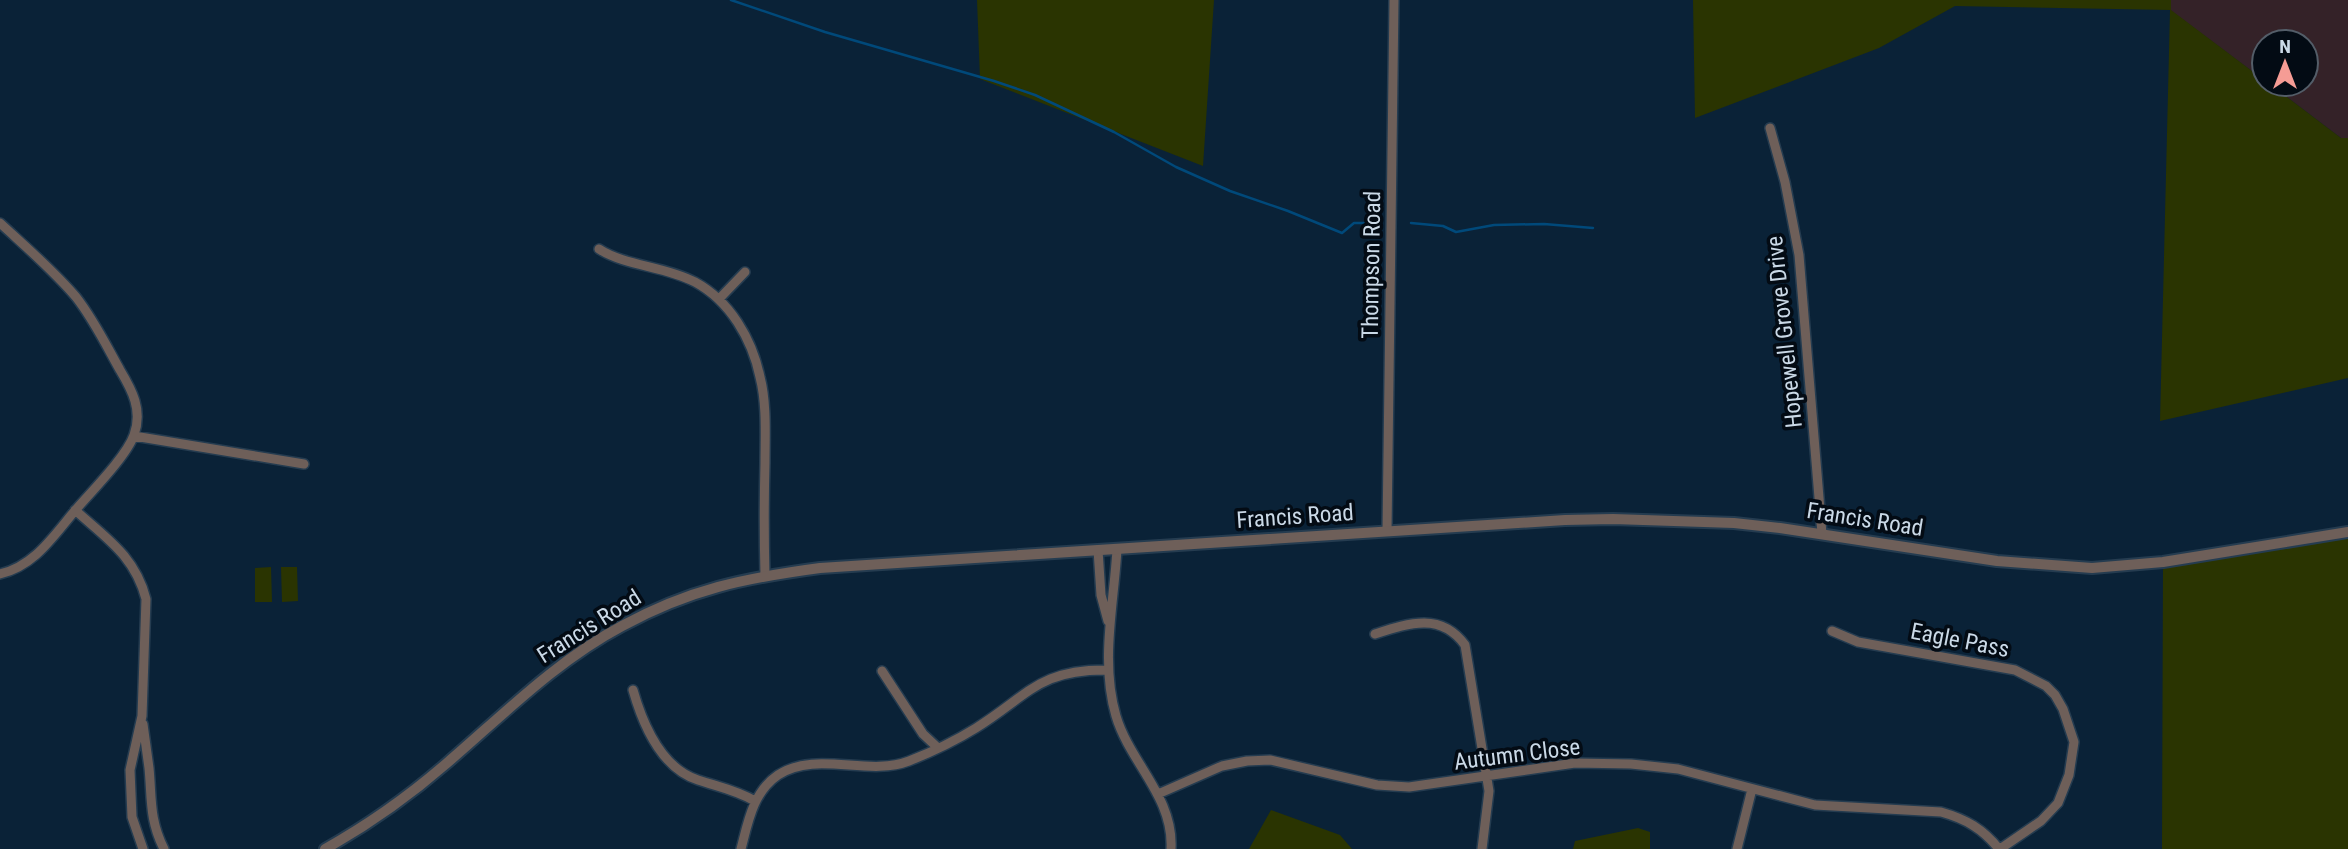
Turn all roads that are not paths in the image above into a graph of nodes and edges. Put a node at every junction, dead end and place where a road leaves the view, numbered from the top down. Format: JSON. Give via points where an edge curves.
{"nodes":[{"id":1,"x":1394,"y":0,"type":"edge"},
{"id":2,"x":1770,"y":128,"type":"dead end"},
{"id":3,"x":0,"y":223,"type":"edge"},
{"id":4,"x":599,"y":249,"type":"dead end"},
{"id":5,"x":745,"y":272,"type":"dead end"},
{"id":6,"x":719,"y":299,"type":"junction"},
{"id":7,"x":134,"y":436,"type":"junction"},
{"id":8,"x":304,"y":464,"type":"dead end"},
{"id":9,"x":75,"y":510,"type":"junction"},
{"id":10,"x":1387,"y":531,"type":"junction"},
{"id":11,"x":2348,"y":532,"type":"edge"},
{"id":12,"x":1822,"y":534,"type":"junction"},
{"id":13,"x":1117,"y":549,"type":"junction"},
{"id":14,"x":1098,"y":550,"type":"junction"},
{"id":15,"x":0,"y":574,"type":"edge"},
{"id":16,"x":765,"y":576,"type":"junction"},
{"id":17,"x":1110,"y":626,"type":"junction"},
{"id":18,"x":1832,"y":631,"type":"dead end"},
{"id":19,"x":1376,"y":634,"type":"dead end"},
{"id":20,"x":1108,"y":670,"type":"junction"},
{"id":21,"x":882,"y":671,"type":"dead end"},
{"id":22,"x":633,"y":690,"type":"dead end"},
{"id":23,"x":142,"y":716,"type":"junction"},
{"id":24,"x":938,"y":748,"type":"junction"},
{"id":25,"x":1487,"y":776,"type":"junction"},
{"id":26,"x":1752,"y":789,"type":"junction"},
{"id":27,"x":1158,"y":794,"type":"junction"},
{"id":28,"x":755,"y":801,"type":"junction"},
{"id":29,"x":143,"y":849,"type":"edge"},
{"id":30,"x":164,"y":849,"type":"edge"},
{"id":31,"x":325,"y":849,"type":"edge"},
{"id":32,"x":741,"y":849,"type":"edge"},
{"id":33,"x":1171,"y":849,"type":"edge"},
{"id":34,"x":1482,"y":849,"type":"edge"},
{"id":35,"x":1737,"y":849,"type":"edge"},
{"id":36,"x":2000,"y":849,"type":"edge"}],
"edges":[{"from":1,"to":10,"type":"street","name":"Thompson Road"},
{"from":2,"to":12,"type":"street","name":"Hopewell Grove Drive","via":[[1799,255]]},
{"from":3,"to":7,"type":"street","via":[[76,297],[100,333],[135,396],[138,417]]},
{"from":4,"to":6,"type":"street","via":[[687,278]]},
{"from":5,"to":6,"type":"street"},
{"from":6,"to":16,"type":"street","via":[[743,330],[761,377]]},
{"from":7,"to":8,"type":"street"},
{"from":7,"to":9,"type":"street"},
{"from":9,"to":15,"type":"street","via":[[27,562]]},
{"from":9,"to":23,"type":"street","via":[[121,551],[142,584],[147,613]]},
{"from":10,"to":12,"type":"street","name":"Francis Road","via":[[1612,519],[1734,523]]},
{"from":10,"to":13,"type":"street","name":"Francis Road"},
{"from":11,"to":12,"type":"street","name":"Francis Road","via":[[2163,562],[2092,568],[1997,561]]},
{"from":13,"to":14,"type":"street","name":"Francis Road"},
{"from":13,"to":17,"type":"street"},
{"from":14,"to":16,"type":"street","name":"Francis Road","via":[[820,568]]},
{"from":14,"to":17,"type":"street","via":[[1101,595]]},
{"from":16,"to":31,"type":"street","name":"Francis Road","via":[[671,602],[591,644],[400,800]]},
{"from":17,"to":20,"type":"street"},
{"from":18,"to":36,"type":"street","name":"Eagle Pass","via":[[1858,642],[2015,670],[2055,695],[2074,742],[2069,775],[2058,803],[2041,821]]},
{"from":19,"to":25,"type":"street","via":[[1422,622],[1450,629],[1458,636],[1468,659]]},
{"from":20,"to":24,"type":"street","via":[[1066,673],[1037,684]]},
{"from":20,"to":27,"type":"street","via":[[1117,720]]},
{"from":21,"to":24,"type":"street","via":[[923,734]]},
{"from":22,"to":28,"type":"street","via":[[648,730],[673,766]]},
{"from":23,"to":29,"type":"street","via":[[129,794]]},
{"from":23,"to":30,"type":"street","via":[[149,800]]},
{"from":24,"to":28,"type":"street","via":[[905,762],[792,768],[768,783]]},
{"from":25,"to":26,"type":"street","name":"Autumn Close","via":[[1575,763],[1631,764],[1678,769]]},
{"from":25,"to":27,"type":"street","name":"Autumn Close","via":[[1394,787],[1270,760],[1222,766]]},
{"from":25,"to":34,"type":"street","via":[[1489,806]]},
{"from":26,"to":35,"type":"street"},
{"from":26,"to":36,"type":"street","name":"Autumn Close","via":[[1815,805],[1960,817],[1982,830]]},
{"from":27,"to":33,"type":"street","via":[[1166,811]]},
{"from":28,"to":32,"type":"street"}]}
